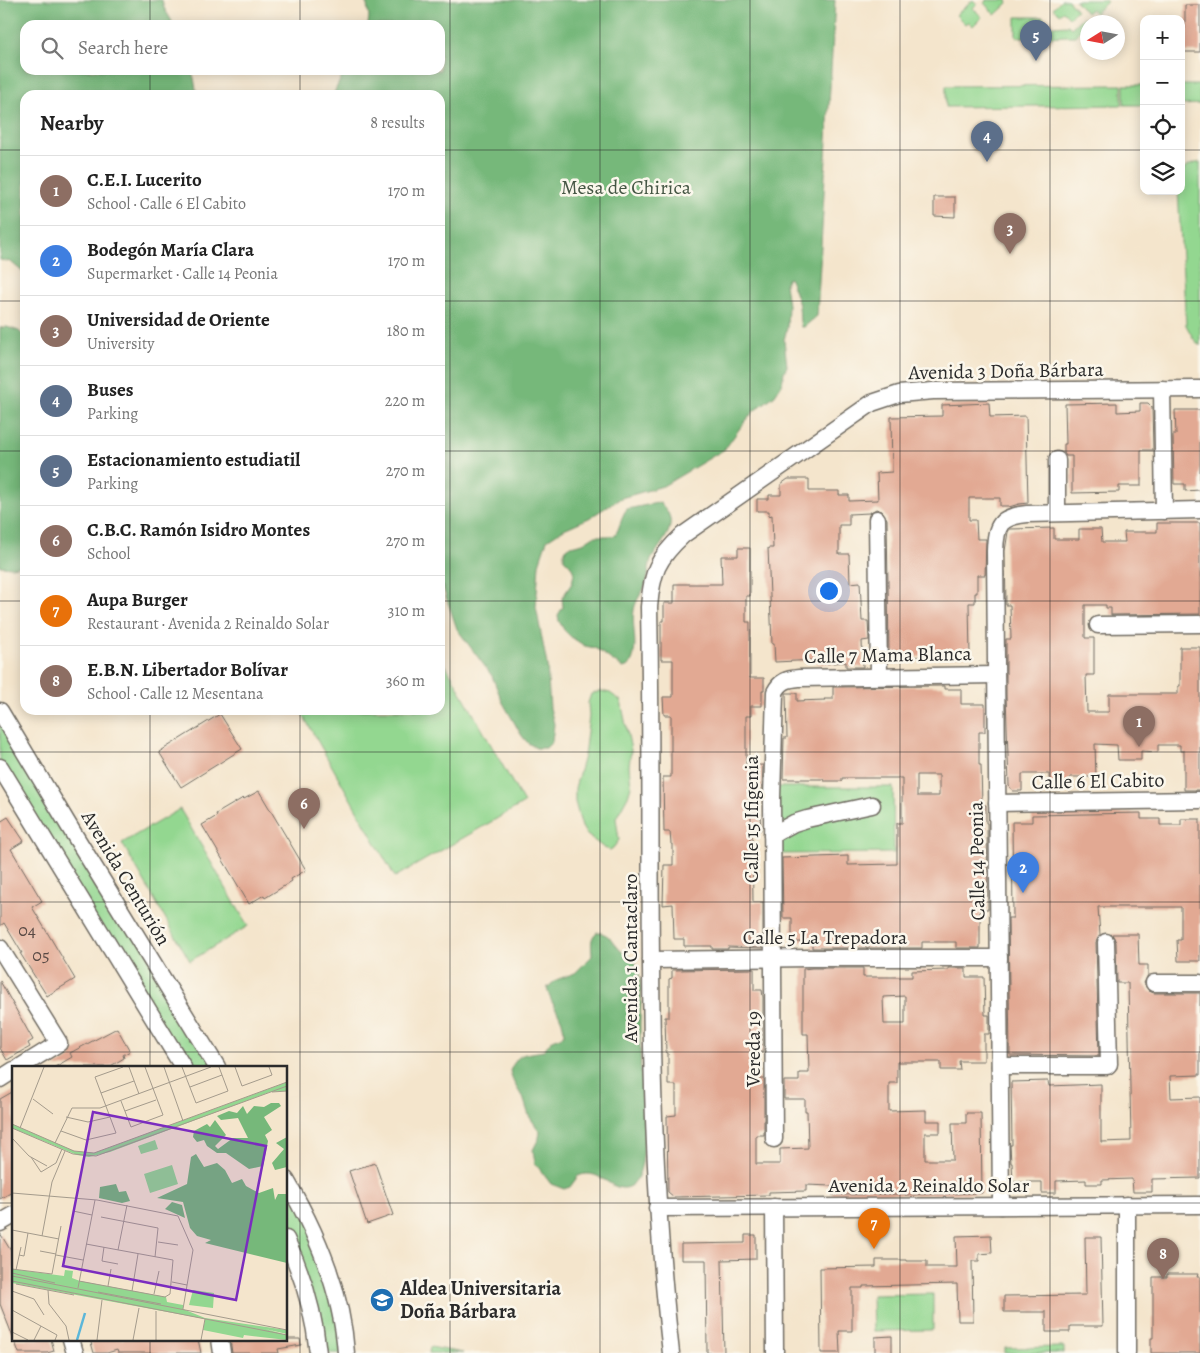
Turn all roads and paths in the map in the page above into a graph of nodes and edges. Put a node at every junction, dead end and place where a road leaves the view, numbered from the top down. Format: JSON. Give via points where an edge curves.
{"nodes":[{"id":1,"x":1162,"y":389,"type":"junction"},
{"id":2,"x":1200,"y":389,"type":"edge"},
{"id":3,"x":1057,"y":460,"type":"dead end"},
{"id":4,"x":1200,"y":510,"type":"edge"},
{"id":5,"x":1164,"y":511,"type":"junction"},
{"id":6,"x":1057,"y":512,"type":"junction"},
{"id":7,"x":877,"y":519,"type":"dead end"},
{"id":8,"x":659,"y":562,"type":"joint"},
{"id":9,"x":1200,"y":624,"type":"edge"},
{"id":10,"x":1098,"y":625,"type":"dead end"},
{"id":11,"x":996,"y":675,"type":"junction"},
{"id":12,"x":879,"y":676,"type":"junction"},
{"id":13,"x":781,"y":682,"type":"joint"},
{"id":14,"x":0,"y":711,"type":"edge"},
{"id":15,"x":0,"y":767,"type":"edge"},
{"id":16,"x":1200,"y":800,"type":"edge"},
{"id":17,"x":997,"y":803,"type":"junction"},
{"id":18,"x":872,"y":805,"type":"dead end"},
{"id":19,"x":772,"y":835,"type":"junction"},
{"id":20,"x":1106,"y":942,"type":"dead end"},
{"id":21,"x":0,"y":948,"type":"edge"},
{"id":22,"x":774,"y":958,"type":"junction"},
{"id":23,"x":999,"y":958,"type":"junction"},
{"id":24,"x":651,"y":960,"type":"junction"},
{"id":25,"x":1154,"y":983,"type":"dead end"},
{"id":26,"x":1200,"y":983,"type":"edge"},
{"id":27,"x":22,"y":1066,"type":"edge"},
{"id":28,"x":182,"y":1066,"type":"edge"},
{"id":29,"x":216,"y":1066,"type":"edge"},
{"id":30,"x":1000,"y":1066,"type":"junction"},
{"id":31,"x":12,"y":1071,"type":"edge"},
{"id":32,"x":0,"y":1078,"type":"edge"},
{"id":33,"x":774,"y":1139,"type":"dead end"},
{"id":34,"x":288,"y":1184,"type":"edge"},
{"id":35,"x":1127,"y":1205,"type":"junction"},
{"id":36,"x":1200,"y":1205,"type":"edge"},
{"id":37,"x":1001,"y":1206,"type":"junction"},
{"id":38,"x":774,"y":1207,"type":"junction"},
{"id":39,"x":657,"y":1208,"type":"junction"},
{"id":40,"x":288,"y":1244,"type":"edge"},
{"id":41,"x":71,"y":1340,"type":"edge"},
{"id":42,"x":220,"y":1340,"type":"edge"},
{"id":43,"x":75,"y":1353,"type":"edge"},
{"id":44,"x":222,"y":1353,"type":"edge"},
{"id":45,"x":318,"y":1353,"type":"edge"},
{"id":46,"x":346,"y":1353,"type":"edge"},
{"id":47,"x":671,"y":1353,"type":"edge"},
{"id":48,"x":775,"y":1353,"type":"edge"},
{"id":49,"x":1127,"y":1353,"type":"edge"}],
"edges":[{"from":1,"to":2,"type":"street","name":"Avenida 3 Doña Bárbara"},
{"from":1,"to":5,"type":"street"},
{"from":1,"to":8,"type":"street","name":"Avenida 3 Doña Bárbara","via":[[933,391],[886,397],[842,422],[683,535]]},
{"from":3,"to":6,"type":"street"},
{"from":4,"to":5,"type":"street"},
{"from":5,"to":6,"type":"street"},
{"from":6,"to":11,"type":"street","name":"Calle 14 Peonia","via":[[1005,519],[997,529]]},
{"from":7,"to":12,"type":"street"},
{"from":8,"to":24,"type":"street","name":"Avenida 1 Cantaclaro","via":[[649,606]]},
{"from":9,"to":10,"type":"street"},
{"from":11,"to":12,"type":"street","name":"Calle 7 Mama Blanca"},
{"from":11,"to":17,"type":"street","name":"Calle 14 Peonia"},
{"from":12,"to":13,"type":"street","name":"Calle 7 Mama Blanca","via":[[799,678]]},
{"from":13,"to":19,"type":"street","name":"Calle 15 Ifigenia","via":[[773,700]]},
{"from":14,"to":29,"type":"street","name":"Avenida Centurión"},
{"from":15,"to":28,"type":"street"},
{"from":16,"to":17,"type":"street","name":"Calle 6 El Cabito"},
{"from":17,"to":23,"type":"street","name":"Calle 14 Peonia"},
{"from":18,"to":19,"type":"street","via":[[807,819]]},
{"from":19,"to":22,"type":"street","name":"Calle 15 Ifigenia"},
{"from":20,"to":30,"type":"street","via":[[1109,1064]]},
{"from":21,"to":27,"type":"street","via":[[59,1044]]},
{"from":22,"to":23,"type":"street","name":"Calle 5 La Trepadora"},
{"from":22,"to":24,"type":"street","name":"Calle 5 La Trepadora"},
{"from":22,"to":33,"type":"street","name":"Vereda 19"},
{"from":23,"to":30,"type":"street","name":"Calle 14 Peonia"},
{"from":24,"to":39,"type":"street","name":"Avenida 1 Cantaclaro"},
{"from":25,"to":26,"type":"street"},
{"from":30,"to":37,"type":"street","name":"Calle 14 Peonia"},
{"from":31,"to":32,"type":"street"},
{"from":34,"to":46,"type":"street","via":[[327,1263]]},
{"from":35,"to":36,"type":"street","name":"Avenida 2 Reinaldo Solar"},
{"from":35,"to":37,"type":"street","name":"Avenida 2 Reinaldo Solar"},
{"from":35,"to":49,"type":"street"},
{"from":37,"to":38,"type":"street","name":"Avenida 2 Reinaldo Solar"},
{"from":38,"to":39,"type":"street","name":"Avenida 2 Reinaldo Solar"},
{"from":38,"to":48,"type":"street"},
{"from":39,"to":47,"type":"street","name":"Avenida 1 Cantaclaro"},
{"from":40,"to":45,"type":"street","via":[[304,1285]]},
{"from":41,"to":43,"type":"street"},
{"from":42,"to":44,"type":"street"}]}
